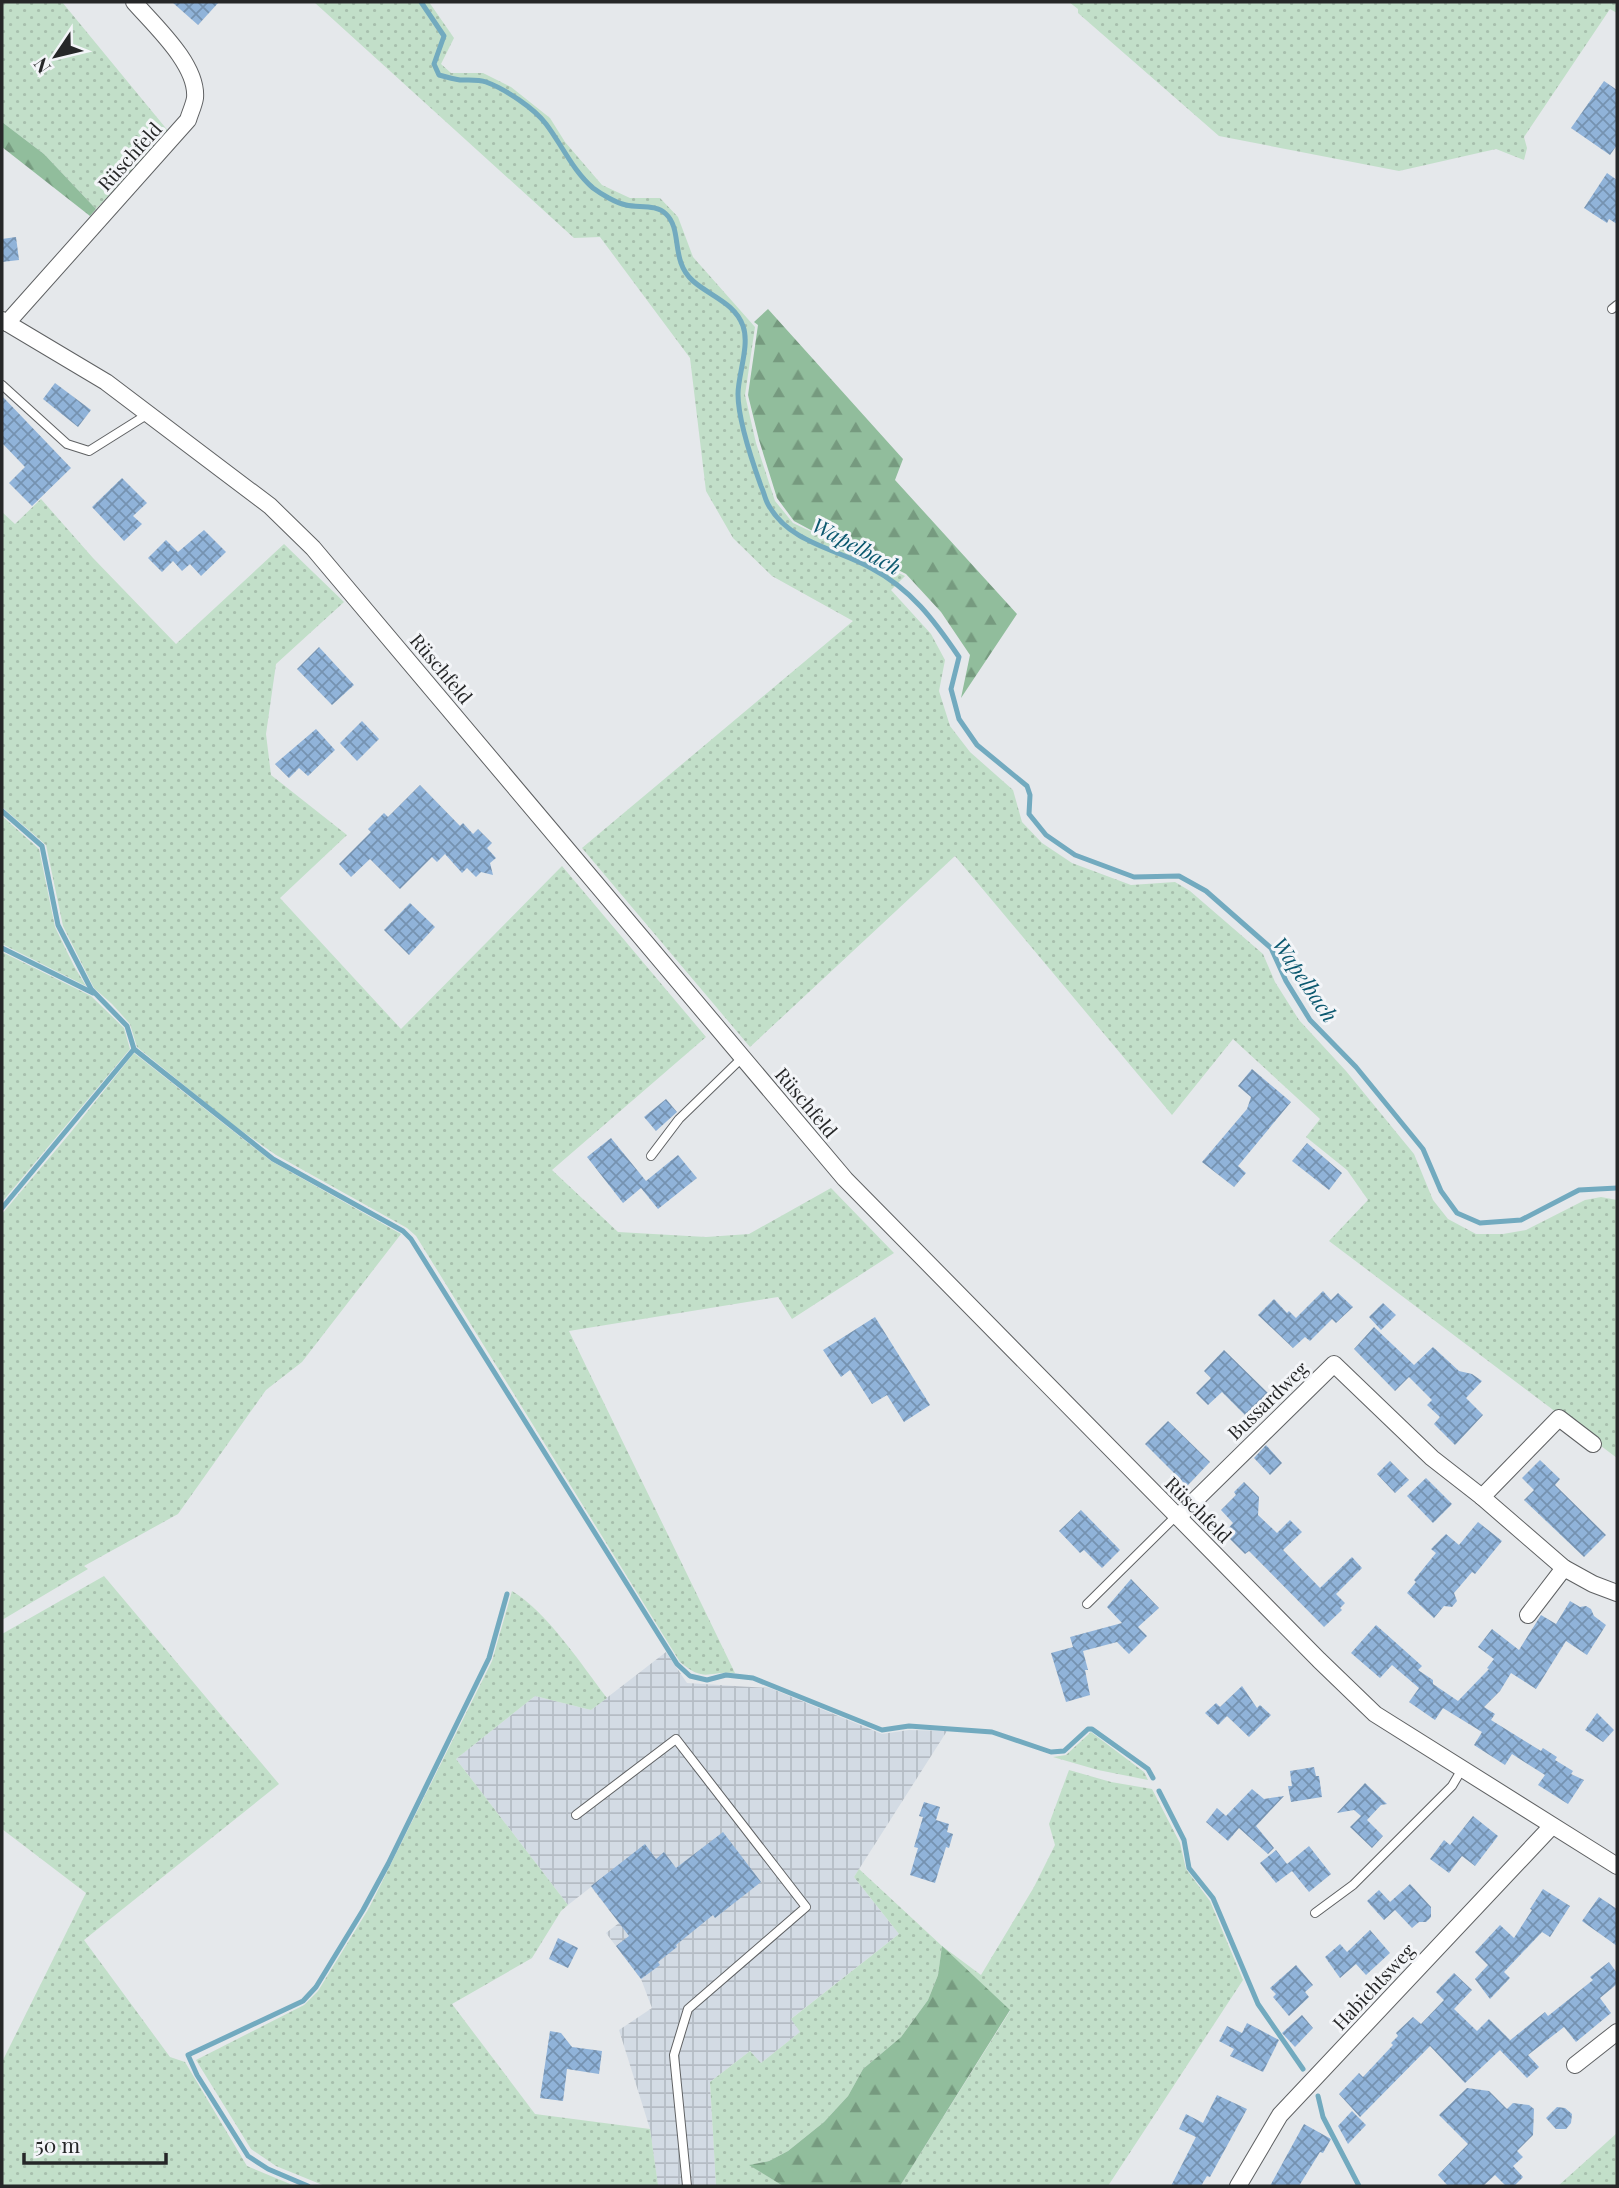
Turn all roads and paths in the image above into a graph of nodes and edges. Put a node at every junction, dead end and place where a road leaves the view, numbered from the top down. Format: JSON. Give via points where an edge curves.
{"nodes":[{"id":1,"x":134,"y":2,"type":"edge"},
{"id":2,"x":4,"y":325,"type":"edge"},
{"id":3,"x":2,"y":385,"type":"edge"},
{"id":4,"x":148,"y":414,"type":"junction"},
{"id":5,"x":743,"y":1057,"type":"junction"},
{"id":6,"x":651,"y":1156,"type":"dead end"},
{"id":7,"x":1593,"y":1444,"type":"dead end"},
{"id":8,"x":1482,"y":1497,"type":"junction"},
{"id":9,"x":1177,"y":1517,"type":"junction"},
{"id":10,"x":1564,"y":1568,"type":"junction"},
{"id":11,"x":1617,"y":1593,"type":"edge"},
{"id":12,"x":1087,"y":1604,"type":"dead end"},
{"id":13,"x":1528,"y":1615,"type":"dead end"},
{"id":14,"x":1461,"y":1769,"type":"junction"},
{"id":15,"x":576,"y":1815,"type":"dead end"},
{"id":16,"x":1552,"y":1826,"type":"junction"},
{"id":17,"x":1617,"y":1866,"type":"edge"},
{"id":18,"x":1315,"y":1913,"type":"dead end"},
{"id":19,"x":1617,"y":2032,"type":"edge"},
{"id":20,"x":1575,"y":2065,"type":"dead end"},
{"id":21,"x":687,"y":2186,"type":"edge"},
{"id":22,"x":1238,"y":2186,"type":"edge"}],
"edges":[{"from":1,"to":2,"type":"street","name":"Rüschfeld","via":[[181,57],[192,77],[195,98],[188,120]]},
{"from":2,"to":4,"type":"street","name":"Rüschfeld","via":[[106,382]]},
{"from":3,"to":4,"type":"lane","via":[[67,444],[89,451]]},
{"from":4,"to":5,"type":"street","name":"Rüschfeld","via":[[270,506],[313,548]]},
{"from":5,"to":6,"type":"lane","via":[[679,1119]]},
{"from":5,"to":9,"type":"street","name":"Rüschfeld","via":[[845,1180]]},
{"from":7,"to":8,"type":"street","via":[[1559,1418]]},
{"from":8,"to":9,"type":"street","name":"Bussardweg","via":[[1432,1458],[1334,1364]]},
{"from":8,"to":10,"type":"street","name":"Bussardweg"},
{"from":9,"to":12,"type":"lane"},
{"from":9,"to":14,"type":"street","name":"Rüschfeld","via":[[1375,1714]]},
{"from":10,"to":11,"type":"street","name":"Bussardweg"},
{"from":10,"to":13,"type":"street"},
{"from":14,"to":16,"type":"street","name":"Rüschfeld"},
{"from":14,"to":18,"type":"lane","via":[[1452,1786],[1353,1885]]},
{"from":15,"to":21,"type":"lane","via":[[676,1739],[806,1907],[688,2009],[674,2055]]},
{"from":16,"to":17,"type":"street","name":"Rüschfeld"},
{"from":16,"to":22,"type":"street","name":"Habichtsweg","via":[[1280,2115]]},
{"from":19,"to":20,"type":"street"}]}
